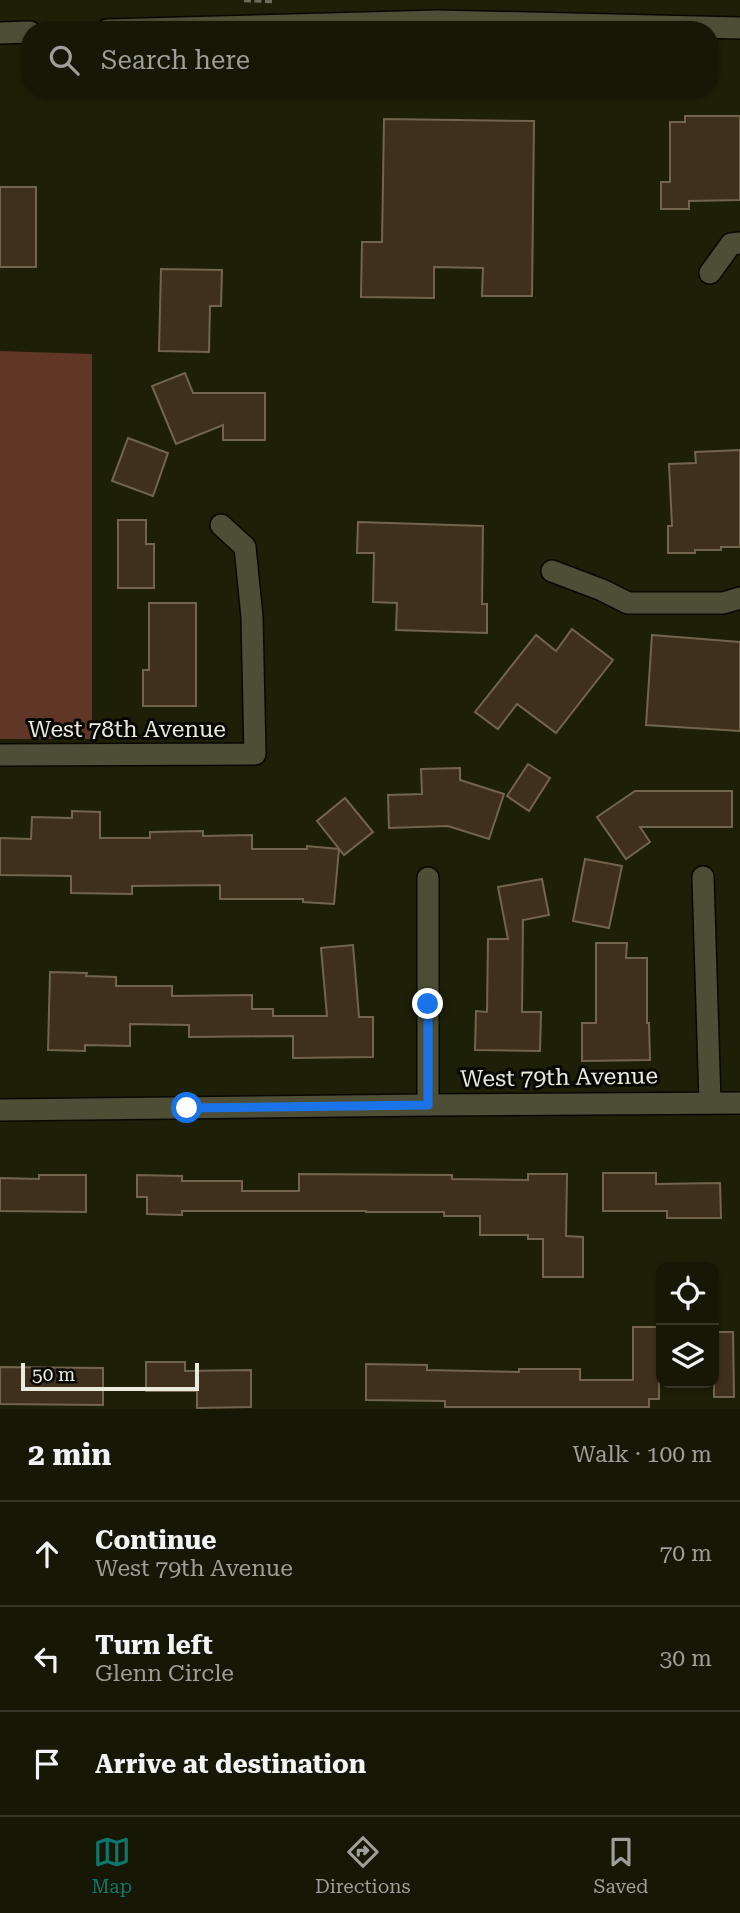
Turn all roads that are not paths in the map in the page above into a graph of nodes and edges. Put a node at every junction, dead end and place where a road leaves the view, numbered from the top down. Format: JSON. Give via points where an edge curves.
{"nodes":[{"id":1,"x":438,"y":11,"type":"edge"},
{"id":2,"x":264,"y":21,"type":"edge"},
{"id":3,"x":616,"y":21,"type":"edge"},
{"id":4,"x":719,"y":27,"type":"edge"},
{"id":5,"x":740,"y":28,"type":"edge"},
{"id":6,"x":21,"y":32,"type":"edge"},
{"id":7,"x":0,"y":33,"type":"edge"},
{"id":8,"x":740,"y":243,"type":"edge"},
{"id":9,"x":710,"y":274,"type":"dead end"},
{"id":10,"x":221,"y":525,"type":"dead end"},
{"id":11,"x":552,"y":571,"type":"dead end"},
{"id":12,"x":740,"y":598,"type":"edge"},
{"id":13,"x":0,"y":755,"type":"edge"},
{"id":14,"x":703,"y":877,"type":"dead end"},
{"id":15,"x":428,"y":878,"type":"dead end"},
{"id":16,"x":710,"y":1102,"type":"junction"},
{"id":17,"x":740,"y":1103,"type":"edge"},
{"id":18,"x":428,"y":1105,"type":"junction"},
{"id":19,"x":0,"y":1110,"type":"edge"}],
"edges":[{"from":1,"to":2,"type":"street"},
{"from":1,"to":3,"type":"street"},
{"from":4,"to":5,"type":"street"},
{"from":6,"to":7,"type":"street"},
{"from":8,"to":9,"type":"street","via":[[731,244]]},
{"from":10,"to":13,"type":"street","name":"West 78th Avenue","via":[[245,547],[252,617],[255,754]]},
{"from":11,"to":12,"type":"street","via":[[628,603],[723,603]]},
{"from":14,"to":16,"type":"street"},
{"from":15,"to":18,"type":"street"},
{"from":16,"to":17,"type":"street","name":"West 79th Avenue"},
{"from":16,"to":18,"type":"street","name":"West 79th Avenue"},
{"from":18,"to":19,"type":"street","name":"West 79th Avenue"}]}
